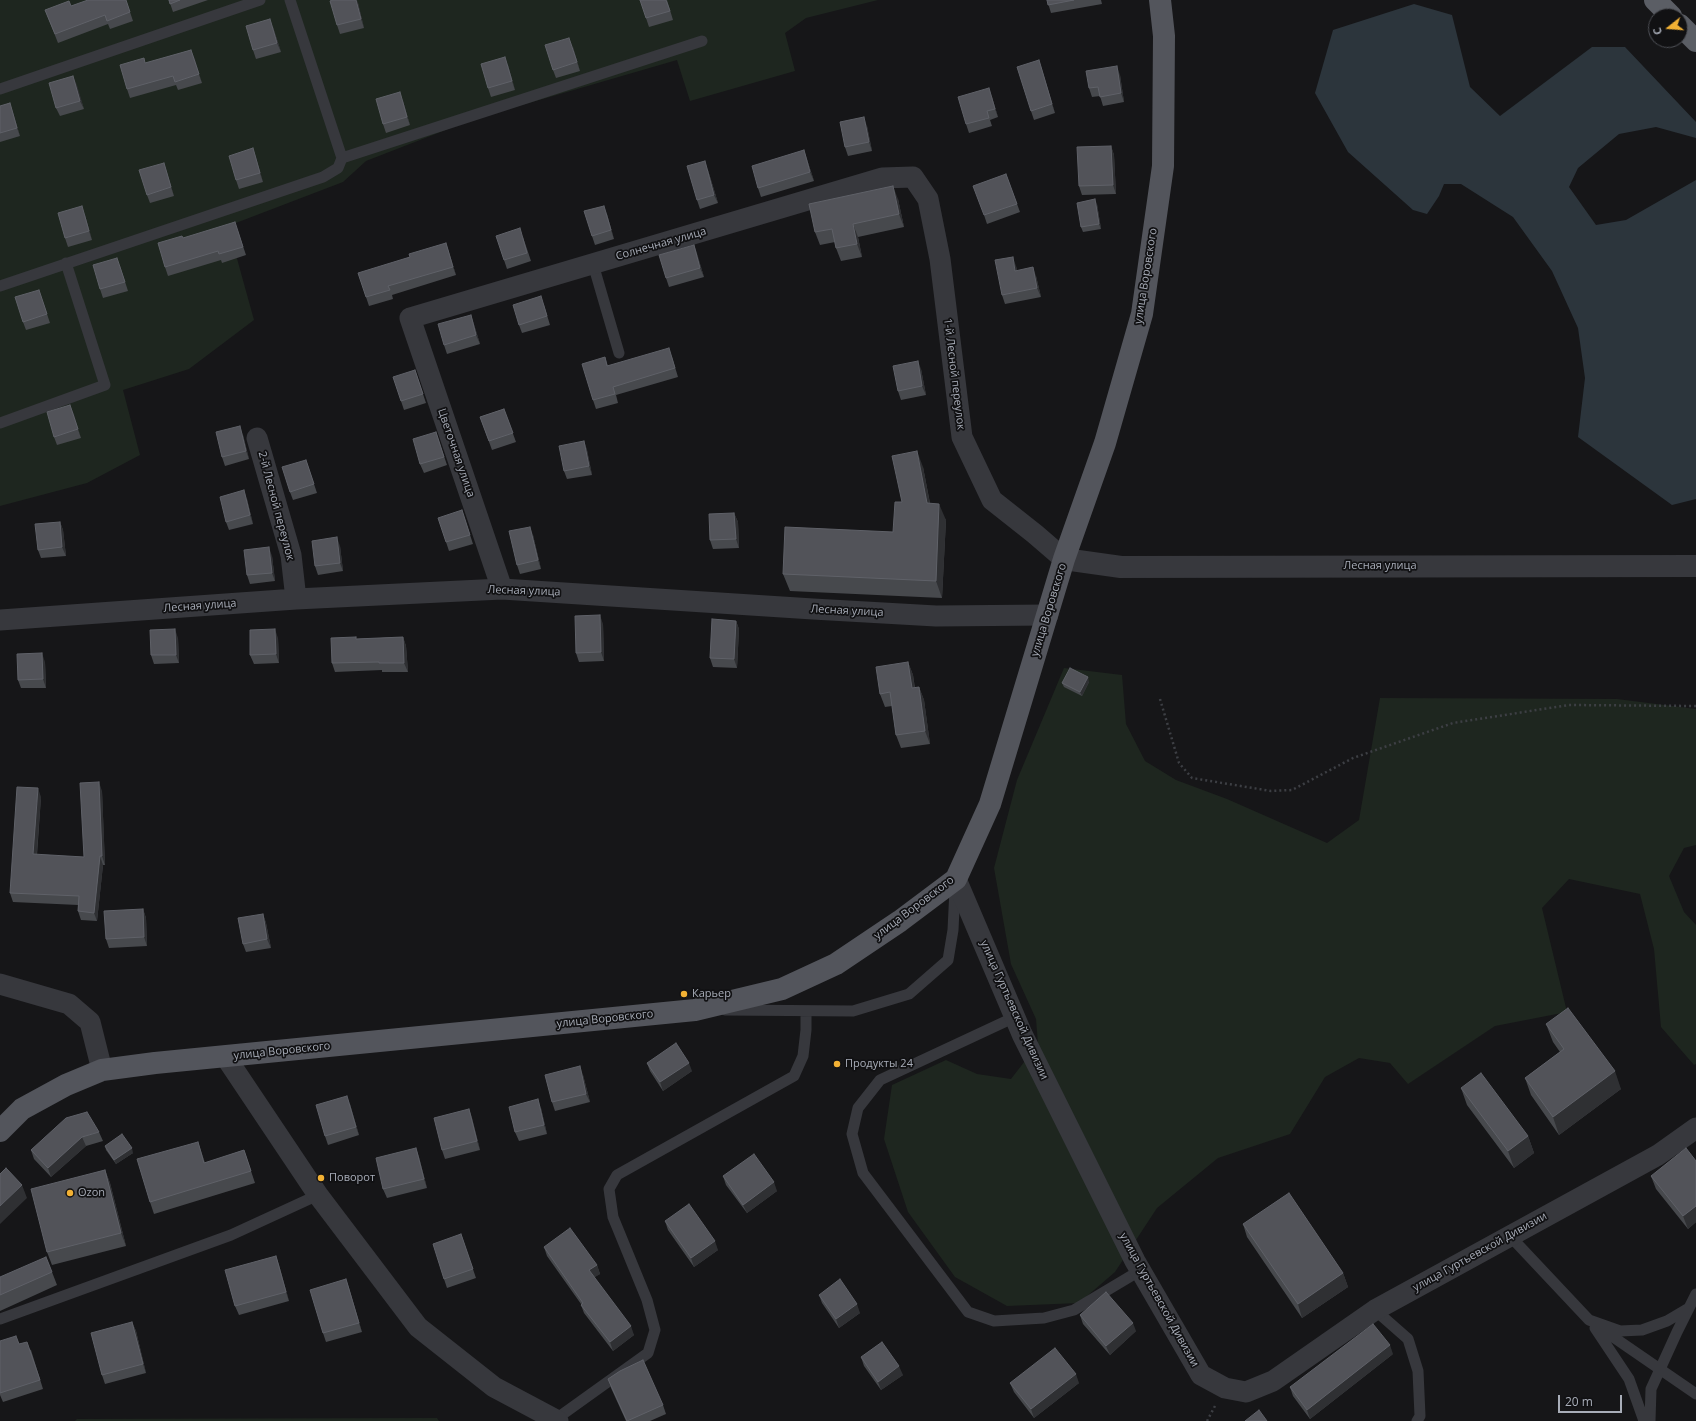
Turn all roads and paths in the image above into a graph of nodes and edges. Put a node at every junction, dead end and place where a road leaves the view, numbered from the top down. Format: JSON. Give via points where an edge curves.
{"nodes":[{"id":1,"x":260,"y":0,"type":"edge"},
{"id":2,"x":290,"y":0,"type":"edge"},
{"id":3,"x":1160,"y":0,"type":"edge"},
{"id":4,"x":1655,"y":0,"type":"edge"},
{"id":5,"x":1663,"y":8,"type":"edge"},
{"id":6,"x":1688,"y":33,"type":"edge"},
{"id":7,"x":702,"y":41,"type":"dead end"},
{"id":8,"x":1696,"y":41,"type":"edge"},
{"id":9,"x":0,"y":89,"type":"edge"},
{"id":10,"x":342,"y":158,"type":"junction"},
{"id":11,"x":913,"y":177,"type":"joint"},
{"id":12,"x":66,"y":263,"type":"junction"},
{"id":13,"x":593,"y":264,"type":"junction"},
{"id":14,"x":0,"y":286,"type":"edge"},
{"id":15,"x":410,"y":318,"type":"joint"},
{"id":16,"x":619,"y":352,"type":"dead end"},
{"id":17,"x":0,"y":423,"type":"edge"},
{"id":18,"x":257,"y":438,"type":"dead end"},
{"id":19,"x":1064,"y":559,"type":"junction"},
{"id":20,"x":1696,"y":566,"type":"edge"},
{"id":21,"x":502,"y":589,"type":"junction"},
{"id":22,"x":296,"y":599,"type":"junction"},
{"id":23,"x":1048,"y":615,"type":"junction"},
{"id":24,"x":0,"y":620,"type":"edge"},
{"id":25,"x":1160,"y":699,"type":"dead end"},
{"id":26,"x":1696,"y":706,"type":"edge"},
{"id":27,"x":956,"y":879,"type":"junction"},
{"id":28,"x":0,"y":984,"type":"edge"},
{"id":29,"x":695,"y":1010,"type":"junction"},
{"id":30,"x":806,"y":1011,"type":"junction"},
{"id":31,"x":1015,"y":1017,"type":"junction"},
{"id":32,"x":225,"y":1056,"type":"junction"},
{"id":33,"x":102,"y":1070,"type":"junction"},
{"id":34,"x":1696,"y":1128,"type":"edge"},
{"id":35,"x":0,"y":1131,"type":"edge"},
{"id":36,"x":318,"y":1195,"type":"junction"},
{"id":37,"x":1510,"y":1236,"type":"junction"},
{"id":38,"x":1140,"y":1270,"type":"junction"},
{"id":39,"x":1696,"y":1294,"type":"edge"},
{"id":40,"x":1689,"y":1308,"type":"junction"},
{"id":41,"x":1375,"y":1310,"type":"junction"},
{"id":42,"x":0,"y":1319,"type":"edge"},
{"id":43,"x":1589,"y":1320,"type":"junction"},
{"id":44,"x":1660,"y":1370,"type":"junction"},
{"id":45,"x":1696,"y":1394,"type":"edge"},
{"id":46,"x":557,"y":1420,"type":"edge"},
{"id":47,"x":1417,"y":1421,"type":"edge"},
{"id":48,"x":1644,"y":1421,"type":"edge"},
{"id":49,"x":1650,"y":1421,"type":"edge"}],
"edges":[{"from":1,"to":9,"type":"lane"},
{"from":2,"to":10,"type":"lane"},
{"from":3,"to":19,"type":"main road","name":"улица Воровского","via":[[1164,36],[1162,166],[1142,314],[1105,443]]},
{"from":4,"to":5,"type":"highway"},
{"from":6,"to":8,"type":"highway"},
{"from":7,"to":10,"type":"lane"},
{"from":10,"to":12,"type":"lane","via":[[338,168],[323,177]]},
{"from":11,"to":13,"type":"street","name":"Солнечная улица","via":[[882,178]]},
{"from":11,"to":19,"type":"street","name":"1-й Лесной переулок","via":[[928,199],[940,259],[962,437],[992,500]]},
{"from":12,"to":14,"type":"lane"},
{"from":12,"to":17,"type":"lane","via":[[106,385]]},
{"from":13,"to":15,"type":"street","name":"Солнечная улица"},
{"from":13,"to":16,"type":"lane"},
{"from":15,"to":21,"type":"street","name":"Цветочная улица"},
{"from":18,"to":22,"type":"street","name":"2-й Лесной переулок","via":[[291,555]]},
{"from":19,"to":20,"type":"street","name":"Лесная улица","via":[[1121,566]]},
{"from":19,"to":23,"type":"main road","name":"улица Воровского"},
{"from":21,"to":22,"type":"street","name":"Лесная улица"},
{"from":21,"to":23,"type":"street","name":"Лесная улица","via":[[936,616]]},
{"from":22,"to":24,"type":"street","name":"Лесная улица"},
{"from":23,"to":27,"type":"main road","name":"улица Воровского","via":[[990,804]]},
{"from":25,"to":26,"type":"path","via":[[1179,763],[1192,778],[1271,791],[1292,790],[1353,758],[1453,723],[1569,705]]},
{"from":27,"to":29,"type":"main road","name":"улица Воровского","via":[[836,964],[782,989]]},
{"from":27,"to":30,"type":"lane","via":[[953,930],[948,960],[909,994],[853,1011]]},
{"from":27,"to":31,"type":"street","name":"улица Гуртьевской Дивизии"},
{"from":28,"to":33,"type":"street","via":[[68,1004],[90,1022]]},
{"from":29,"to":30,"type":"lane"},
{"from":29,"to":32,"type":"main road","name":"улица Воровского"},
{"from":30,"to":46,"type":"lane","via":[[803,1056],[794,1076],[617,1175],[609,1189],[613,1217],[647,1300],[655,1330],[648,1353]]},
{"from":31,"to":38,"type":"street","name":"улица Гуртьевской Дивизии"},
{"from":31,"to":38,"type":"lane","via":[[880,1080],[858,1108],[852,1134],[863,1173],[968,1312],[994,1322],[1044,1318],[1074,1310]]},
{"from":32,"to":33,"type":"main road","name":"улица Воровского"},
{"from":32,"to":36,"type":"street"},
{"from":33,"to":35,"type":"main road","name":"улица Воровского","via":[[66,1085],[22,1109]]},
{"from":34,"to":37,"type":"street","name":"улица Гуртьевской Дивизии","via":[[1658,1155]]},
{"from":36,"to":42,"type":"lane","via":[[231,1235]]},
{"from":36,"to":46,"type":"street","via":[[418,1327],[494,1388]]},
{"from":37,"to":41,"type":"street","name":"улица Гуртьевской Дивизии"},
{"from":37,"to":43,"type":"lane"},
{"from":38,"to":41,"type":"street","name":"улица Гуртьевской Дивизии","via":[[1201,1375],[1225,1388],[1246,1392],[1273,1381]]},
{"from":39,"to":40,"type":"lane"},
{"from":40,"to":43,"type":"lane","via":[[1667,1321],[1642,1330],[1620,1331]]},
{"from":40,"to":44,"type":"lane"},
{"from":41,"to":47,"type":"lane","via":[[1408,1339],[1418,1371],[1420,1416]]},
{"from":43,"to":44,"type":"lane"},
{"from":43,"to":48,"type":"lane","via":[[1629,1379]]},
{"from":44,"to":45,"type":"lane"},
{"from":44,"to":49,"type":"lane","via":[[1651,1389]]}]}
